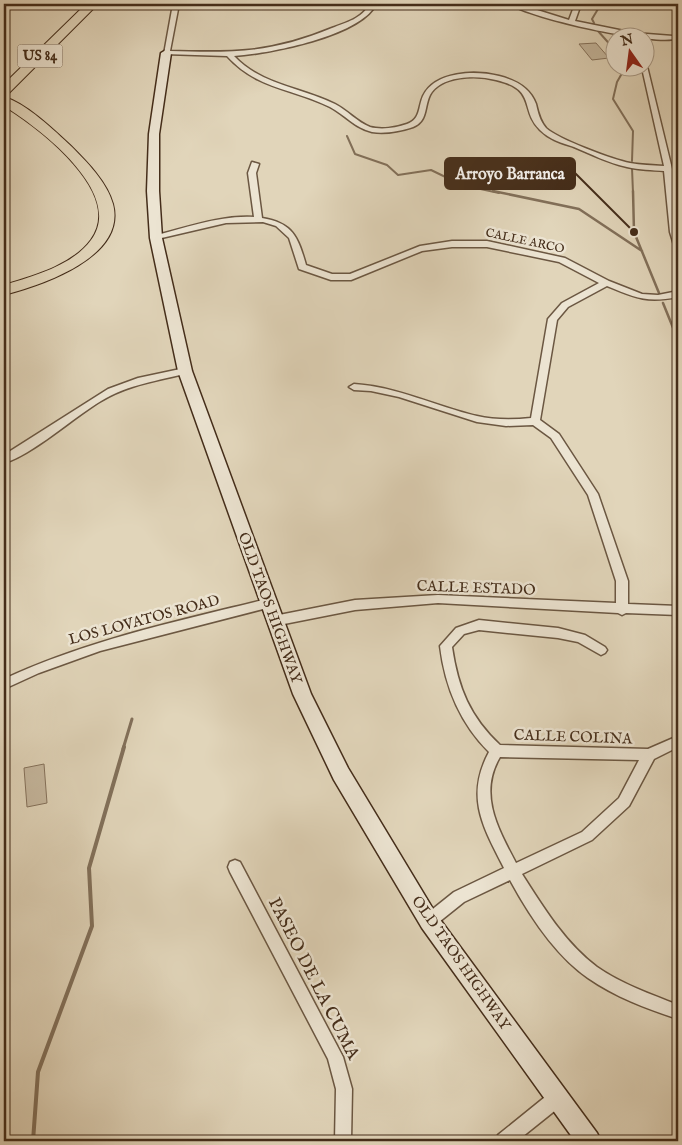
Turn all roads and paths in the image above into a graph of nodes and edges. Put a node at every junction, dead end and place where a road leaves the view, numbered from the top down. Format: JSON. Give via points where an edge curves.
{"nodes":[{"id":1,"x":10,"y":4,"type":"edge"},
{"id":2,"x":80,"y":4,"type":"edge"},
{"id":3,"x":92,"y":4,"type":"edge"},
{"id":4,"x":176,"y":4,"type":"edge"},
{"id":5,"x":373,"y":4,"type":"edge"},
{"id":6,"x":513,"y":4,"type":"edge"},
{"id":7,"x":578,"y":4,"type":"edge"},
{"id":8,"x":4,"y":6,"type":"edge"},
{"id":9,"x":572,"y":22,"type":"junction"},
{"id":10,"x":604,"y":29,"type":"edge"},
{"id":11,"x":678,"y":36,"type":"edge"},
{"id":12,"x":654,"y":37,"type":"edge"},
{"id":13,"x":166,"y":53,"type":"junction"},
{"id":14,"x":229,"y":55,"type":"junction"},
{"id":15,"x":647,"y":78,"type":"edge"},
{"id":16,"x":5,"y":89,"type":"edge"},
{"id":17,"x":4,"y":108,"type":"edge"},
{"id":18,"x":255,"y":164,"type":"dead end"},
{"id":19,"x":668,"y":169,"type":"junction"},
{"id":20,"x":258,"y":218,"type":"junction"},
{"id":21,"x":156,"y":238,"type":"junction"},
{"id":22,"x":678,"y":245,"type":"edge"},
{"id":23,"x":4,"y":282,"type":"edge"},
{"id":24,"x":606,"y":283,"type":"junction"},
{"id":25,"x":4,"y":290,"type":"edge"},
{"id":26,"x":678,"y":294,"type":"edge"},
{"id":27,"x":185,"y":371,"type":"junction"},
{"id":28,"x":354,"y":386,"type":"dead end"},
{"id":29,"x":535,"y":422,"type":"junction"},
{"id":30,"x":4,"y":459,"type":"edge"},
{"id":31,"x":267,"y":604,"type":"junction"},
{"id":32,"x":622,"y":610,"type":"junction"},
{"id":33,"x":678,"y":611,"type":"edge"},
{"id":34,"x":274,"y":621,"type":"junction"},
{"id":35,"x":601,"y":650,"type":"dead end"},
{"id":36,"x":4,"y":684,"type":"edge"},
{"id":37,"x":678,"y":741,"type":"edge"},
{"id":38,"x":497,"y":751,"type":"junction"},
{"id":39,"x":648,"y":756,"type":"junction"},
{"id":40,"x":234,"y":866,"type":"dead end"},
{"id":41,"x":512,"y":870,"type":"junction"},
{"id":42,"x":429,"y":921,"type":"junction"},
{"id":43,"x":678,"y":1012,"type":"edge"},
{"id":44,"x":556,"y":1099,"type":"junction"},
{"id":45,"x":343,"y":1141,"type":"edge"},
{"id":46,"x":504,"y":1141,"type":"edge"},
{"id":47,"x":589,"y":1141,"type":"edge"}],
"edges":[{"from":1,"to":8,"type":"highway"},
{"from":2,"to":16,"type":"highway","number":"US 84"},
{"from":3,"to":16,"type":"highway","number":"US 84"},
{"from":4,"to":13,"type":"street","name":"OLD TAOS HIGHWAY"},
{"from":5,"to":14,"type":"street","via":[[352,23],[310,40],[259,52]]},
{"from":6,"to":9,"type":"street"},
{"from":7,"to":9,"type":"street"},
{"from":9,"to":10,"type":"street"},
{"from":11,"to":12,"type":"street"},
{"from":13,"to":14,"type":"street"},
{"from":13,"to":21,"type":"street","name":"OLD TAOS HIGHWAY","via":[[154,134]]},
{"from":14,"to":19,"type":"street","via":[[246,73],[268,84],[312,96],[367,128],[385,130],[414,124],[422,118],[426,95],[438,84],[478,75],[498,78],[517,84],[529,93],[538,124],[550,135],[621,164]]},
{"from":15,"to":19,"type":"street"},
{"from":16,"to":25,"type":"highway","via":[[69,152],[95,183],[107,213],[104,227],[93,246],[73,262],[42,278]]},
{"from":17,"to":23,"type":"highway","via":[[61,155],[87,189],[95,207],[93,225],[86,240],[67,257],[39,272]]},
{"from":18,"to":20,"type":"street","via":[[252,173]]},
{"from":19,"to":22,"type":"street"},
{"from":20,"to":21,"type":"street","name":"CALLE ARCO","via":[[232,220]]},
{"from":20,"to":24,"type":"street","name":"CALLE ARCO","via":[[291,234],[302,267],[331,277],[351,277],[420,249],[452,244],[488,244],[562,260]]},
{"from":21,"to":27,"type":"street","name":"OLD TAOS HIGHWAY"},
{"from":24,"to":26,"type":"street","name":"CALLE ARCO","via":[[640,296],[658,298]]},
{"from":24,"to":29,"type":"street","via":[[565,305],[553,319]]},
{"from":27,"to":30,"type":"street","via":[[136,380],[110,392]]},
{"from":27,"to":31,"type":"street","name":"OLD TAOS HIGHWAY"},
{"from":28,"to":29,"type":"street","via":[[402,393],[477,418],[511,424]]},
{"from":29,"to":32,"type":"street","via":[[555,436],[593,494],[622,581]]},
{"from":31,"to":34,"type":"street","name":"OLD TAOS HIGHWAY"},
{"from":31,"to":36,"type":"street","name":"LOS LOVATOS ROAD","via":[[95,648]]},
{"from":32,"to":33,"type":"street","name":"CALLE ESTADO"},
{"from":32,"to":34,"type":"street","name":"CALLE ESTADO","via":[[438,599],[355,605]]},
{"from":34,"to":42,"type":"street","name":"OLD TAOS HIGHWAY","via":[[302,694],[341,774]]},
{"from":35,"to":38,"type":"street","name":"CALLE COLINA","via":[[581,638],[558,633],[479,625],[460,631],[446,646],[448,666],[463,706],[477,731]]},
{"from":37,"to":39,"type":"street","name":"CALLE COLINA"},
{"from":38,"to":39,"type":"street","name":"CALLE COLINA"},
{"from":38,"to":41,"type":"street","name":"CALLE COLINA","via":[[486,768],[483,798],[493,831]]},
{"from":39,"to":41,"type":"street","name":"CALLE COLINA","via":[[624,802],[587,836]]},
{"from":40,"to":45,"type":"street","name":"PASEO DE LA CUMA","via":[[336,1057],[344,1090]]},
{"from":41,"to":42,"type":"street","name":"CALLE COLINA","via":[[459,897]]},
{"from":41,"to":43,"type":"street","name":"CALLE COLINA","via":[[558,940],[590,971]]},
{"from":42,"to":44,"type":"street","name":"OLD TAOS HIGHWAY"},
{"from":44,"to":46,"type":"street"},
{"from":44,"to":47,"type":"street","name":"OLD TAOS HIGHWAY"}]}
